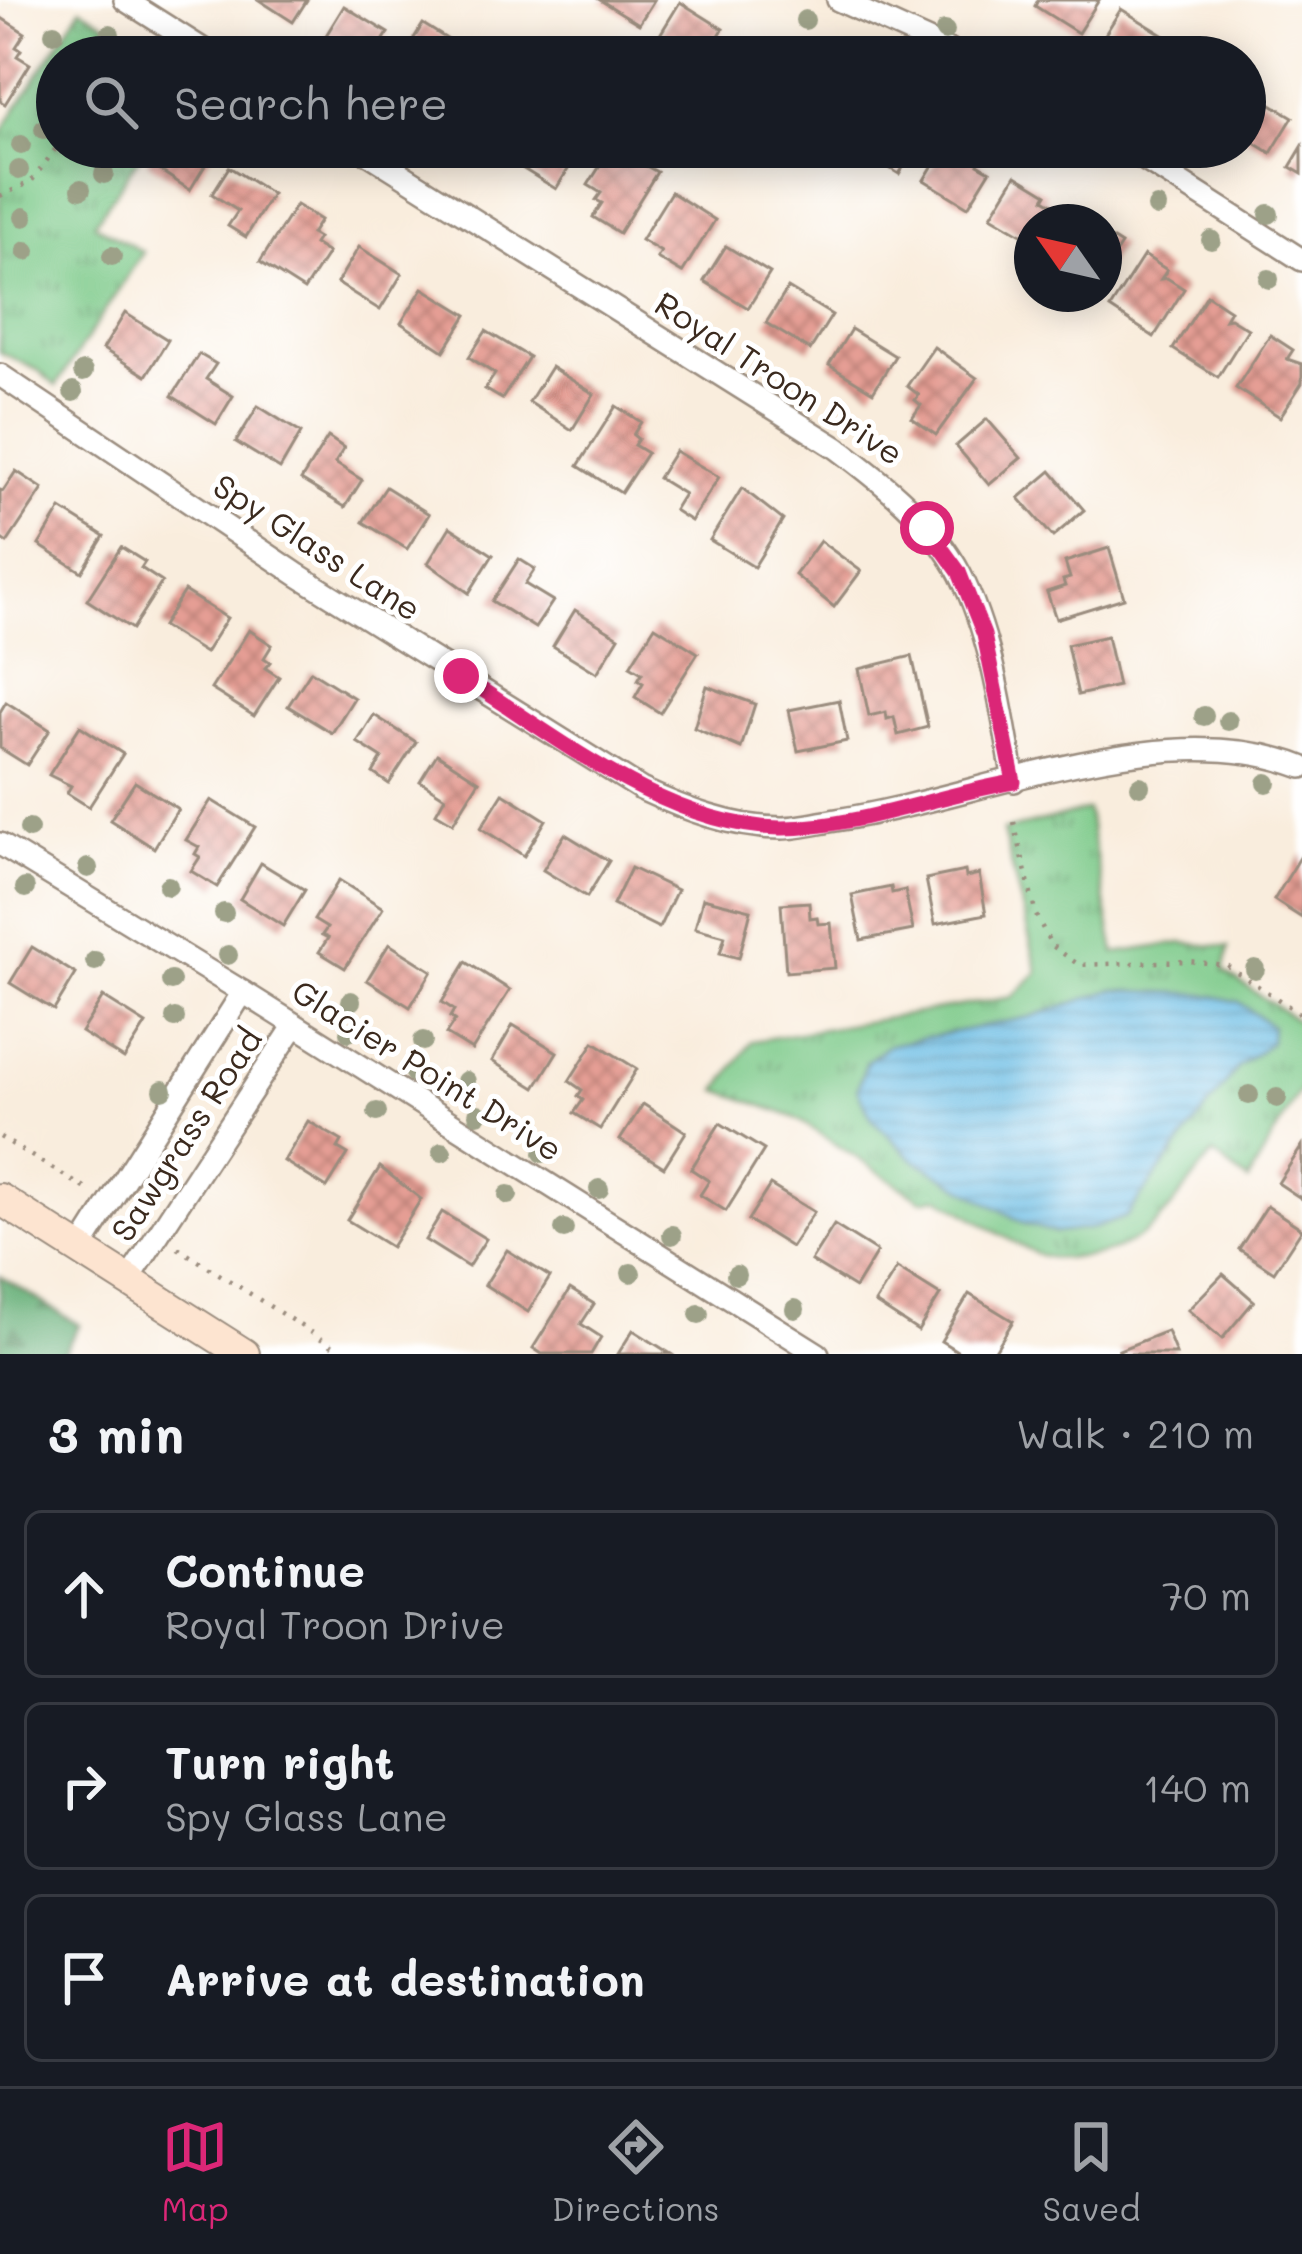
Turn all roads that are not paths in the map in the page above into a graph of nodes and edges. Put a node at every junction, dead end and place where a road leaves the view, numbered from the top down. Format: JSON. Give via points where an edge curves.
{"nodes":[{"id":1,"x":838,"y":0,"type":"edge"},
{"id":2,"x":136,"y":3,"type":"edge"},
{"id":3,"x":184,"y":36,"type":"edge"},
{"id":4,"x":918,"y":36,"type":"edge"},
{"id":5,"x":391,"y":168,"type":"edge"},
{"id":6,"x":1158,"y":168,"type":"edge"},
{"id":7,"x":1302,"y":260,"type":"edge"},
{"id":8,"x":0,"y":374,"type":"edge"},
{"id":9,"x":1302,"y":766,"type":"edge"},
{"id":10,"x":1014,"y":782,"type":"junction"},
{"id":11,"x":0,"y":844,"type":"edge"},
{"id":12,"x":243,"y":992,"type":"junction"},
{"id":13,"x":295,"y":1025,"type":"junction"},
{"id":14,"x":0,"y":1198,"type":"edge"},
{"id":15,"x":81,"y":1248,"type":"junction"},
{"id":16,"x":129,"y":1279,"type":"junction"},
{"id":17,"x":244,"y":1354,"type":"edge"},
{"id":18,"x":818,"y":1354,"type":"edge"}],
"edges":[{"from":1,"to":4,"type":"street"},
{"from":2,"to":3,"type":"street"},
{"from":5,"to":10,"type":"street","name":"Royal Troon Drive","via":[[891,488],[959,572],[984,635]]},
{"from":6,"to":7,"type":"street"},
{"from":8,"to":10,"type":"street","name":"Spy Glass Lane","via":[[298,575],[675,805],[783,828]]},
{"from":9,"to":10,"type":"street","name":"Spy Glass Lane","via":[[1219,748],[1135,754]]},
{"from":11,"to":12,"type":"street","name":"Glacier Point Drive"},
{"from":12,"to":13,"type":"street","name":"Glacier Point Drive"},
{"from":12,"to":15,"type":"street","name":"Sawgrass Road"},
{"from":13,"to":16,"type":"street","name":"Sawgrass Road"},
{"from":13,"to":18,"type":"street","name":"Glacier Point Drive"},
{"from":14,"to":15,"type":"street"},
{"from":15,"to":16,"type":"street"},
{"from":16,"to":17,"type":"street"}]}
